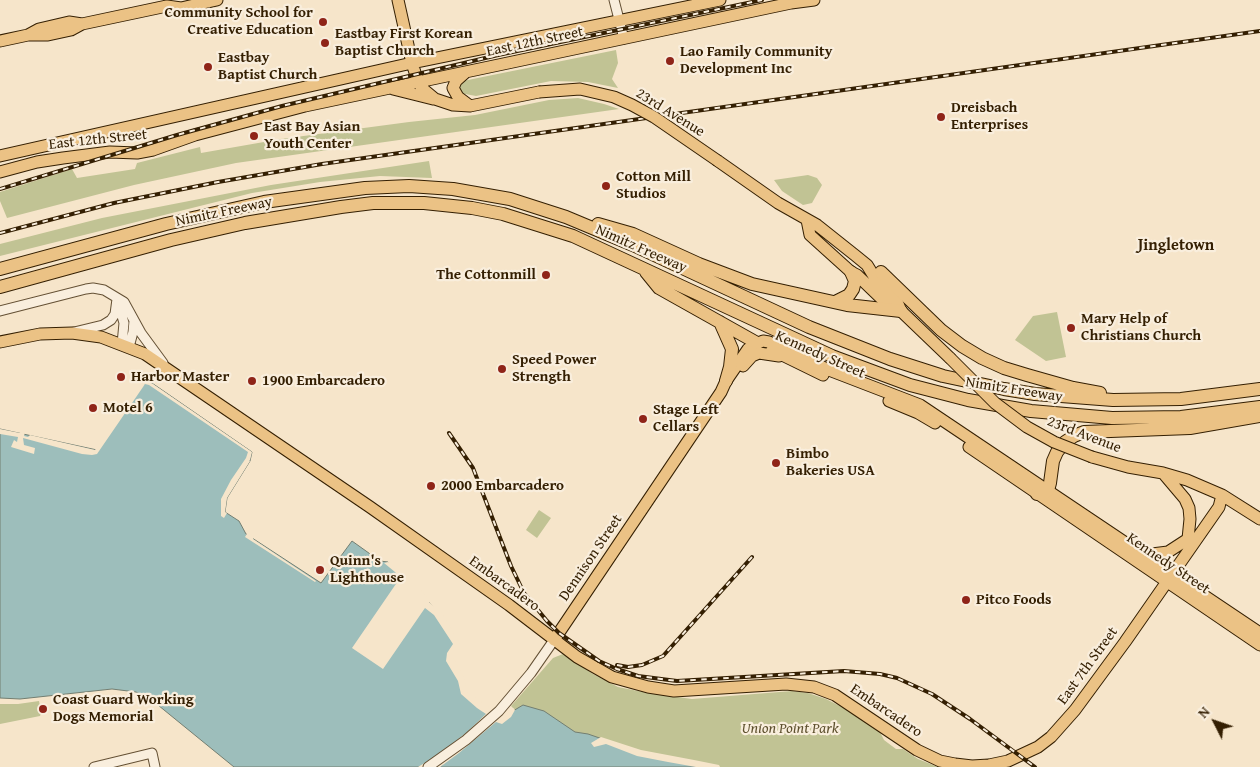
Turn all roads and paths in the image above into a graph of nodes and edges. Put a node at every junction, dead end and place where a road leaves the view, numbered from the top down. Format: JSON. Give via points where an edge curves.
{"nodes":[{"id":1,"x":217,"y":0,"type":"edge"},
{"id":2,"x":398,"y":0,"type":"edge"},
{"id":3,"x":614,"y":0,"type":"edge"},
{"id":4,"x":720,"y":0,"type":"edge"},
{"id":5,"x":814,"y":0,"type":"edge"},
{"id":6,"x":171,"y":3,"type":"edge"},
{"id":7,"x":618,"y":22,"type":"junction"},
{"id":8,"x":624,"y":39,"type":"junction"},
{"id":9,"x":0,"y":42,"type":"edge"},
{"id":10,"x":412,"y":63,"type":"junction"},
{"id":11,"x":466,"y":72,"type":"junction"},
{"id":12,"x":418,"y":82,"type":"junction"},
{"id":13,"x":389,"y":88,"type":"junction"},
{"id":14,"x":435,"y":99,"type":"junction"},
{"id":15,"x":470,"y":106,"type":"junction"},
{"id":16,"x":0,"y":156,"type":"edge"},
{"id":17,"x":0,"y":172,"type":"edge"},
{"id":18,"x":566,"y":217,"type":"junction"},
{"id":19,"x":806,"y":220,"type":"junction"},
{"id":20,"x":867,"y":265,"type":"junction"},
{"id":21,"x":0,"y":269,"type":"edge"},
{"id":22,"x":645,"y":270,"type":"junction"},
{"id":23,"x":851,"y":272,"type":"junction"},
{"id":24,"x":881,"y":272,"type":"joint"},
{"id":25,"x":0,"y":287,"type":"edge"},
{"id":26,"x":117,"y":299,"type":"junction"},
{"id":27,"x":837,"y":301,"type":"junction"},
{"id":28,"x":0,"y":311,"type":"edge"},
{"id":29,"x":902,"y":311,"type":"junction"},
{"id":30,"x":134,"y":319,"type":"junction"},
{"id":31,"x":720,"y":322,"type":"junction"},
{"id":32,"x":72,"y":332,"type":"junction"},
{"id":33,"x":0,"y":342,"type":"edge"},
{"id":34,"x":757,"y":343,"type":"junction"},
{"id":35,"x":125,"y":346,"type":"junction"},
{"id":36,"x":784,"y":358,"type":"junction"},
{"id":37,"x":168,"y":369,"type":"junction"},
{"id":38,"x":724,"y":387,"type":"junction"},
{"id":39,"x":1260,"y":389,"type":"edge"},
{"id":40,"x":1152,"y":400,"type":"junction"},
{"id":41,"x":1260,"y":407,"type":"edge"},
{"id":42,"x":1260,"y":416,"type":"edge"},
{"id":43,"x":1162,"y":473,"type":"junction"},
{"id":44,"x":1042,"y":492,"type":"junction"},
{"id":45,"x":1222,"y":495,"type":"junction"},
{"id":46,"x":1260,"y":519,"type":"edge"},
{"id":47,"x":1188,"y":539,"type":"junction"},
{"id":48,"x":1144,"y":556,"type":"junction"},
{"id":49,"x":1168,"y":575,"type":"junction"},
{"id":50,"x":1260,"y":633,"type":"edge"},
{"id":51,"x":554,"y":640,"type":"junction"},
{"id":52,"x":1260,"y":645,"type":"edge"},
{"id":53,"x":1021,"y":756,"type":"joint"},
{"id":54,"x":94,"y":767,"type":"edge"},
{"id":55,"x":155,"y":767,"type":"edge"},
{"id":56,"x":428,"y":767,"type":"edge"}],
"edges":[{"from":1,"to":6,"type":"main road","via":[[181,8]]},
{"from":2,"to":10,"type":"main road"},
{"from":3,"to":7,"type":"street"},
{"from":4,"to":7,"type":"main road","name":"East 12th Street"},
{"from":5,"to":8,"type":"main road","name":"East 12th Street"},
{"from":6,"to":9,"type":"main road","via":[[82,24],[69,22],[47,27],[28,36]]},
{"from":7,"to":8,"type":"street"},
{"from":7,"to":10,"type":"main road","name":"East 12th Street"},
{"from":8,"to":11,"type":"main road","name":"East 12th Street"},
{"from":10,"to":12,"type":"main road"},
{"from":10,"to":16,"type":"main road","name":"East 12th Street"},
{"from":11,"to":12,"type":"main road","name":"East 12th Street"},
{"from":11,"to":15,"type":"main road","via":[[453,88],[458,97]]},
{"from":12,"to":13,"type":"main road","name":"East 12th Street"},
{"from":12,"to":14,"type":"main road"},
{"from":13,"to":14,"type":"main road","name":"23rd Avenue"},
{"from":13,"to":17,"type":"main road","name":"East 12th Street","via":[[195,135],[153,150],[63,158]]},
{"from":14,"to":15,"type":"main road","name":"23rd Avenue"},
{"from":15,"to":19,"type":"main road","name":"23rd Avenue","bridge":true,"via":[[539,92],[580,89],[614,97],[654,117]]},
{"from":18,"to":21,"type":"highway","name":"Nimitz Freeway","via":[[510,199],[453,189],[394,186],[351,189],[222,210]]},
{"from":18,"to":27,"type":"highway","via":[[614,227],[752,284]]},
{"from":18,"to":40,"type":"highway","name":"Nimitz Freeway","via":[[809,327],[917,368],[1035,394]]},
{"from":19,"to":20,"type":"main road","name":"23rd Avenue","via":[[818,225]]},
{"from":19,"to":23,"type":"main road","name":"23rd Avenue","via":[[810,236]]},
{"from":20,"to":24,"type":"main road"},
{"from":20,"to":29,"type":"main road","name":"23rd Avenue","via":[[875,278],[895,297]]},
{"from":22,"to":25,"type":"highway","name":"Nimitz Freeway","via":[[573,236],[504,214],[424,203],[381,203],[245,223]]},
{"from":22,"to":31,"type":"highway","via":[[659,288]]},
{"from":22,"to":41,"type":"highway","name":"Nimitz Freeway","via":[[859,367],[968,400],[1031,412],[1112,418],[1181,417]]},
{"from":23,"to":27,"type":"highway","via":[[853,289]]},
{"from":23,"to":29,"type":"main road","name":"23rd Avenue","via":[[884,301]]},
{"from":24,"to":40,"type":"highway","via":[[941,330],[982,358],[1004,368],[1073,388]]},
{"from":26,"to":28,"type":"street","via":[[107,291],[93,288]]},
{"from":26,"to":30,"type":"street","via":[[124,302]]},
{"from":26,"to":32,"type":"street","via":[[111,320]]},
{"from":26,"to":35,"type":"street","via":[[122,309]]},
{"from":27,"to":29,"type":"highway"},
{"from":29,"to":43,"type":"main road","name":"23rd Avenue","bridge":true,"via":[[995,403],[1026,427],[1075,451],[1128,468]]},
{"from":30,"to":35,"type":"street","via":[[133,332]]},
{"from":30,"to":37,"type":"street","via":[[149,346]]},
{"from":31,"to":34,"type":"highway"},
{"from":31,"to":38,"type":"highway","via":[[732,349]]},
{"from":32,"to":33,"type":"main road","name":"Embarcadero"},
{"from":32,"to":35,"type":"main road","name":"Embarcadero","via":[[101,337]]},
{"from":34,"to":36,"type":"main road","name":"Kennedy Street"},
{"from":34,"to":38,"type":"main road","name":"Dennison Street","via":[[748,349]]},
{"from":34,"to":44,"type":"main road","name":"Kennedy Street","via":[[769,342],[829,370],[920,405]]},
{"from":35,"to":37,"type":"main road","name":"Embarcadero"},
{"from":36,"to":38,"type":"main road","name":"Dennison Street","via":[[759,353],[752,356],[730,385]]},
{"from":36,"to":44,"type":"main road","name":"Kennedy Street","via":[[918,413]]},
{"from":37,"to":51,"type":"main road","name":"Embarcadero","via":[[394,524]]},
{"from":38,"to":51,"type":"main road","name":"Dennison Street"},
{"from":39,"to":40,"type":"highway","name":"Nimitz Freeway"},
{"from":42,"to":44,"type":"highway","via":[[1190,428],[1084,432],[1065,442],[1057,452],[1050,483]]},
{"from":43,"to":45,"type":"main road","name":"23rd Avenue"},
{"from":43,"to":47,"type":"main road","via":[[1189,508]]},
{"from":44,"to":48,"type":"main road","name":"Kennedy Street"},
{"from":44,"to":49,"type":"main road","name":"Kennedy Street"},
{"from":45,"to":46,"type":"main road","name":"23rd Avenue"},
{"from":45,"to":47,"type":"main road","name":"East 7th Street","via":[[1213,502]]},
{"from":45,"to":49,"type":"main road","name":"East 7th Street","via":[[1219,506]]},
{"from":47,"to":48,"type":"main road","via":[[1168,552]]},
{"from":47,"to":49,"type":"main road","name":"East 7th Street"},
{"from":48,"to":49,"type":"main road","name":"Kennedy Street"},
{"from":49,"to":50,"type":"main road","name":"Kennedy Street"},
{"from":49,"to":52,"type":"main road","name":"Kennedy Street"},
{"from":49,"to":53,"type":"main road","name":"East 7th Street","via":[[1125,642],[1075,710],[1051,737]]},
{"from":51,"to":53,"type":"main road","name":"Embarcadero","via":[[597,670],[648,687],[691,691],[786,684],[814,687],[835,695],[916,750],[955,764],[989,766]]},
{"from":51,"to":56,"type":"street","name":"Dennison Street","via":[[499,710],[466,740]]},
{"from":54,"to":55,"type":"street","via":[[152,754]]}]}
